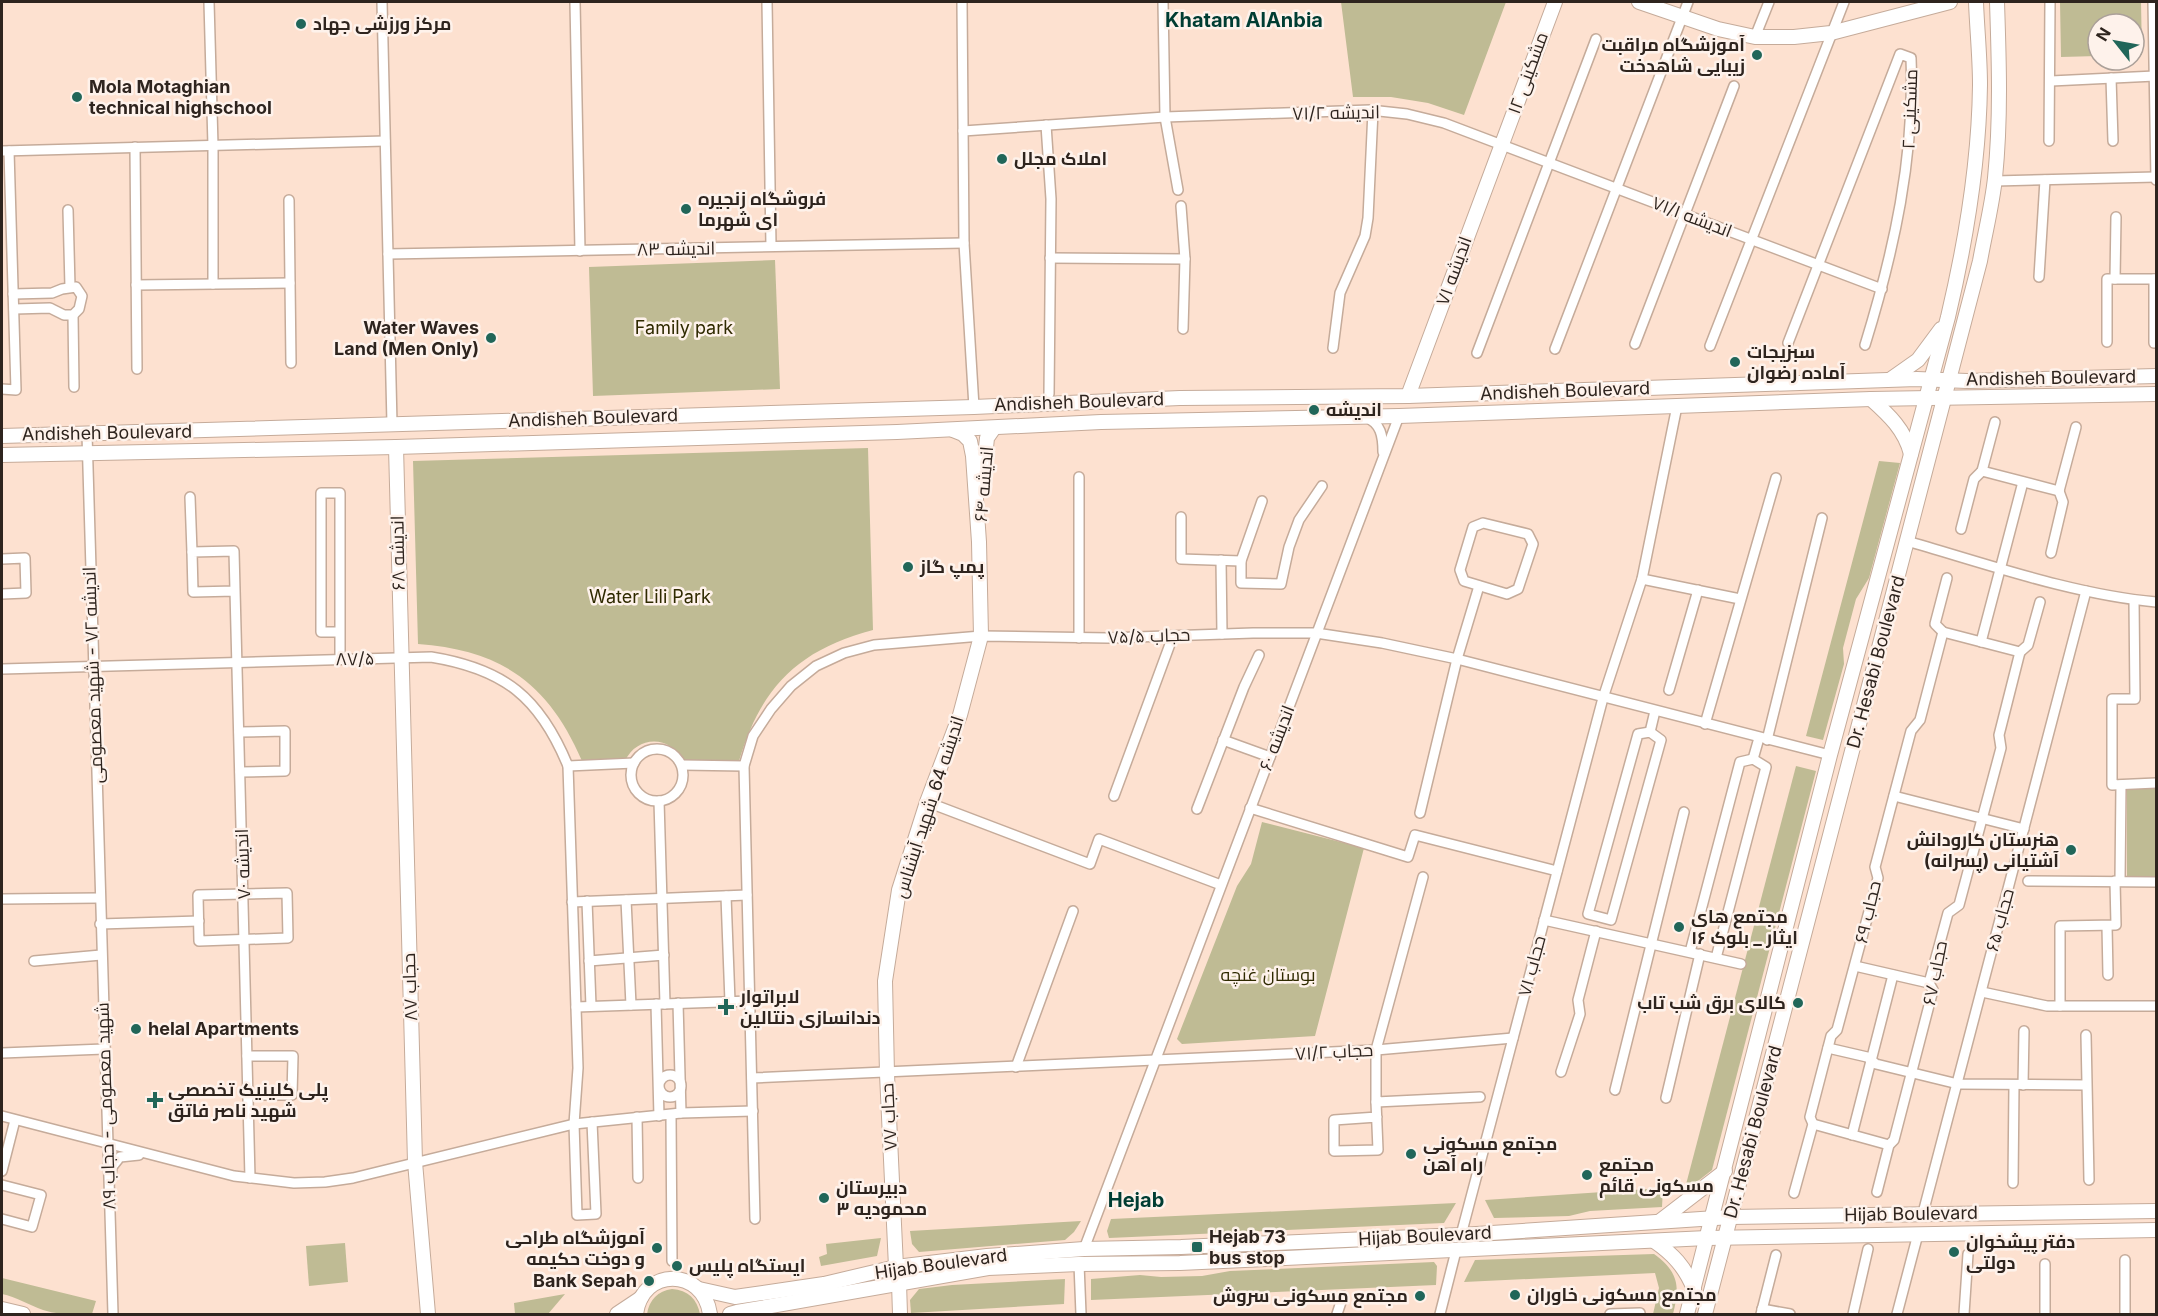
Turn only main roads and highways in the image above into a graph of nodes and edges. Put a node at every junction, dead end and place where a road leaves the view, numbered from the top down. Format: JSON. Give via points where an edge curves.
{"nodes":[{"id":1,"x":1555,"y":2,"type":"edge"},
{"id":2,"x":1639,"y":2,"type":"edge"},
{"id":3,"x":1997,"y":2,"type":"edge"},
{"id":4,"x":1946,"y":3,"type":"edge"},
{"id":5,"x":1976,"y":6,"type":"edge"},
{"id":6,"x":1501,"y":146,"type":"joint"},
{"id":7,"x":1948,"y":317,"type":"junction"},
{"id":8,"x":2157,"y":376,"type":"edge"},
{"id":9,"x":1889,"y":380,"type":"junction"},
{"id":10,"x":1931,"y":380,"type":"junction"},
{"id":11,"x":1950,"y":380,"type":"junction"},
{"id":12,"x":2157,"y":394,"type":"edge"},
{"id":13,"x":1408,"y":396,"type":"junction"},
{"id":14,"x":1945,"y":397,"type":"junction"},
{"id":15,"x":1927,"y":398,"type":"junction"},
{"id":16,"x":1870,"y":399,"type":"junction"},
{"id":17,"x":1100,"y":401,"type":"junction"},
{"id":18,"x":1101,"y":422,"type":"junction"},
{"id":19,"x":994,"y":428,"type":"junction"},
{"id":20,"x":953,"y":430,"type":"junction"},
{"id":21,"x":2,"y":436,"type":"edge"},
{"id":22,"x":396,"y":447,"type":"junction"},
{"id":23,"x":2,"y":455,"type":"edge"},
{"id":24,"x":1911,"y":455,"type":"junction"},
{"id":25,"x":979,"y":542,"type":"junction"},
{"id":26,"x":400,"y":659,"type":"joint"},
{"id":27,"x":887,"y":1074,"type":"joint"},
{"id":28,"x":1725,"y":1171,"type":"junction"},
{"id":29,"x":2157,"y":1211,"type":"edge"},
{"id":30,"x":1731,"y":1217,"type":"junction"},
{"id":31,"x":1712,"y":1218,"type":"junction"},
{"id":32,"x":1659,"y":1221,"type":"junction"},
{"id":33,"x":2157,"y":1230,"type":"edge"},
{"id":34,"x":1726,"y":1237,"type":"junction"},
{"id":35,"x":1707,"y":1238,"type":"junction"},
{"id":36,"x":1654,"y":1240,"type":"junction"},
{"id":37,"x":1181,"y":1247,"type":"junction"},
{"id":38,"x":1180,"y":1263,"type":"junction"},
{"id":39,"x":896,"y":1267,"type":"junction"},
{"id":40,"x":899,"y":1283,"type":"junction"},
{"id":41,"x":699,"y":1288,"type":"junction"},
{"id":42,"x":1694,"y":1289,"type":"junction"},
{"id":43,"x":641,"y":1298,"type":"junction"},
{"id":44,"x":2,"y":1309,"type":"edge"},
{"id":45,"x":23,"y":1314,"type":"edge"},
{"id":46,"x":428,"y":1314,"type":"edge"},
{"id":47,"x":617,"y":1314,"type":"edge"},
{"id":48,"x":636,"y":1314,"type":"edge"},
{"id":49,"x":710,"y":1314,"type":"edge"},
{"id":50,"x":730,"y":1314,"type":"edge"},
{"id":51,"x":900,"y":1314,"type":"edge"},
{"id":52,"x":1687,"y":1314,"type":"edge"},
{"id":53,"x":1705,"y":1314,"type":"edge"}],
"edges":[{"from":1,"to":6,"type":"main road","name":"مشکینی ۱۲"},
{"from":2,"to":4,"type":"main road","via":[[1718,29],[1755,37],[1831,33]]},
{"from":3,"to":11,"type":"main road","name":"Dr. Hesabi Boulevard","via":[[2000,86],[1995,181],[1980,261]]},
{"from":4,"to":5,"type":"main road"},
{"from":5,"to":7,"type":"main road","name":"Dr. Hesabi Boulevard","via":[[1978,133],[1962,260]]},
{"from":6,"to":13,"type":"main road","name":"اندیشه ۷۱"},
{"from":7,"to":9,"type":"main road","via":[[1918,360]]},
{"from":7,"to":10,"type":"main road","name":"Dr. Hesabi Boulevard"},
{"from":8,"to":11,"type":"main road","name":"Andisheh Boulevard"},
{"from":9,"to":10,"type":"main road","name":"Andisheh Boulevard"},
{"from":9,"to":13,"type":"main road","name":"Andisheh Boulevard"},
{"from":10,"to":11,"type":"main road","name":"Andisheh Boulevard"},
{"from":10,"to":15,"type":"main road","name":"Dr. Hesabi Boulevard"},
{"from":11,"to":14,"type":"main road","name":"Dr. Hesabi Boulevard"},
{"from":12,"to":14,"type":"main road","name":"Andisheh Boulevard"},
{"from":13,"to":17,"type":"main road","name":"Andisheh Boulevard"},
{"from":14,"to":15,"type":"main road","name":"Andisheh Boulevard"},
{"from":14,"to":30,"type":"main road","name":"Dr. Hesabi Boulevard"},
{"from":15,"to":16,"type":"main road","name":"Andisheh Boulevard"},
{"from":15,"to":24,"type":"main road","name":"Dr. Hesabi Boulevard"},
{"from":16,"to":18,"type":"main road","name":"Andisheh Boulevard"},
{"from":16,"to":24,"type":"main road","via":[[1896,423]]},
{"from":17,"to":18,"type":"main road"},
{"from":17,"to":21,"type":"main road","name":"Andisheh Boulevard"},
{"from":18,"to":19,"type":"main road","name":"Andisheh Boulevard"},
{"from":19,"to":20,"type":"main road","name":"Andisheh Boulevard"},
{"from":19,"to":25,"type":"main road","name":"اندیشه ۶۴","via":[[987,438],[984,456]]},
{"from":20,"to":22,"type":"main road","name":"Andisheh Boulevard"},
{"from":20,"to":25,"type":"main road","via":[[970,441]]},
{"from":22,"to":23,"type":"main road","name":"Andisheh Boulevard"},
{"from":22,"to":26,"type":"main road","name":"اندیشه ۶۸"},
{"from":24,"to":28,"type":"main road","name":"Dr. Hesabi Boulevard"},
{"from":25,"to":27,"type":"main road","name":"اندیشه 64_شهید آبشناس","via":[[981,636],[960,715],[898,890],[885,981]]},
{"from":26,"to":46,"type":"main road","name":"حجاب ۸۷","via":[[415,1162]]},
{"from":27,"to":39,"type":"main road","name":"حجاب ۷۷"},
{"from":28,"to":31,"type":"main road","name":"Dr. Hesabi Boulevard"},
{"from":28,"to":32,"type":"main road"},
{"from":29,"to":30,"type":"main road","name":"Hijab Boulevard"},
{"from":30,"to":31,"type":"main road","name":"Hijab Boulevard"},
{"from":30,"to":34,"type":"main road","name":"Dr. Hesabi Boulevard"},
{"from":31,"to":32,"type":"main road","name":"Hijab Boulevard"},
{"from":31,"to":35,"type":"main road","name":"Dr. Hesabi Boulevard"},
{"from":32,"to":37,"type":"main road","name":"Hijab Boulevard","via":[[1461,1235]]},
{"from":33,"to":34,"type":"main road","name":"Hijab Boulevard"},
{"from":34,"to":35,"type":"main road","name":"Hijab Boulevard"},
{"from":34,"to":53,"type":"main road","name":"Dr. Hesabi Boulevard"},
{"from":35,"to":36,"type":"main road","name":"Hijab Boulevard"},
{"from":35,"to":42,"type":"main road","name":"Dr. Hesabi Boulevard"},
{"from":36,"to":38,"type":"main road","name":"Hijab Boulevard"},
{"from":36,"to":42,"type":"main road","via":[[1678,1261]]},
{"from":37,"to":38,"type":"main road"},
{"from":37,"to":39,"type":"main road","name":"Hijab Boulevard","via":[[1084,1249]]},
{"from":38,"to":40,"type":"main road","name":"Hijab Boulevard","via":[[988,1268]]},
{"from":39,"to":41,"type":"main road","name":"Hijab Boulevard","via":[[824,1284],[735,1297]]},
{"from":40,"to":50,"type":"main road","name":"Hijab Boulevard"},
{"from":40,"to":51,"type":"main road"},
{"from":41,"to":43,"type":"main road","name":"Hijab Boulevard","via":[[672,1279],[654,1284]]},
{"from":41,"to":49,"type":"main road"},
{"from":42,"to":52,"type":"main road","name":"Dr. Hesabi Boulevard"},
{"from":43,"to":47,"type":"main road"},
{"from":43,"to":48,"type":"main road"},
{"from":44,"to":45,"type":"main road"}]}
